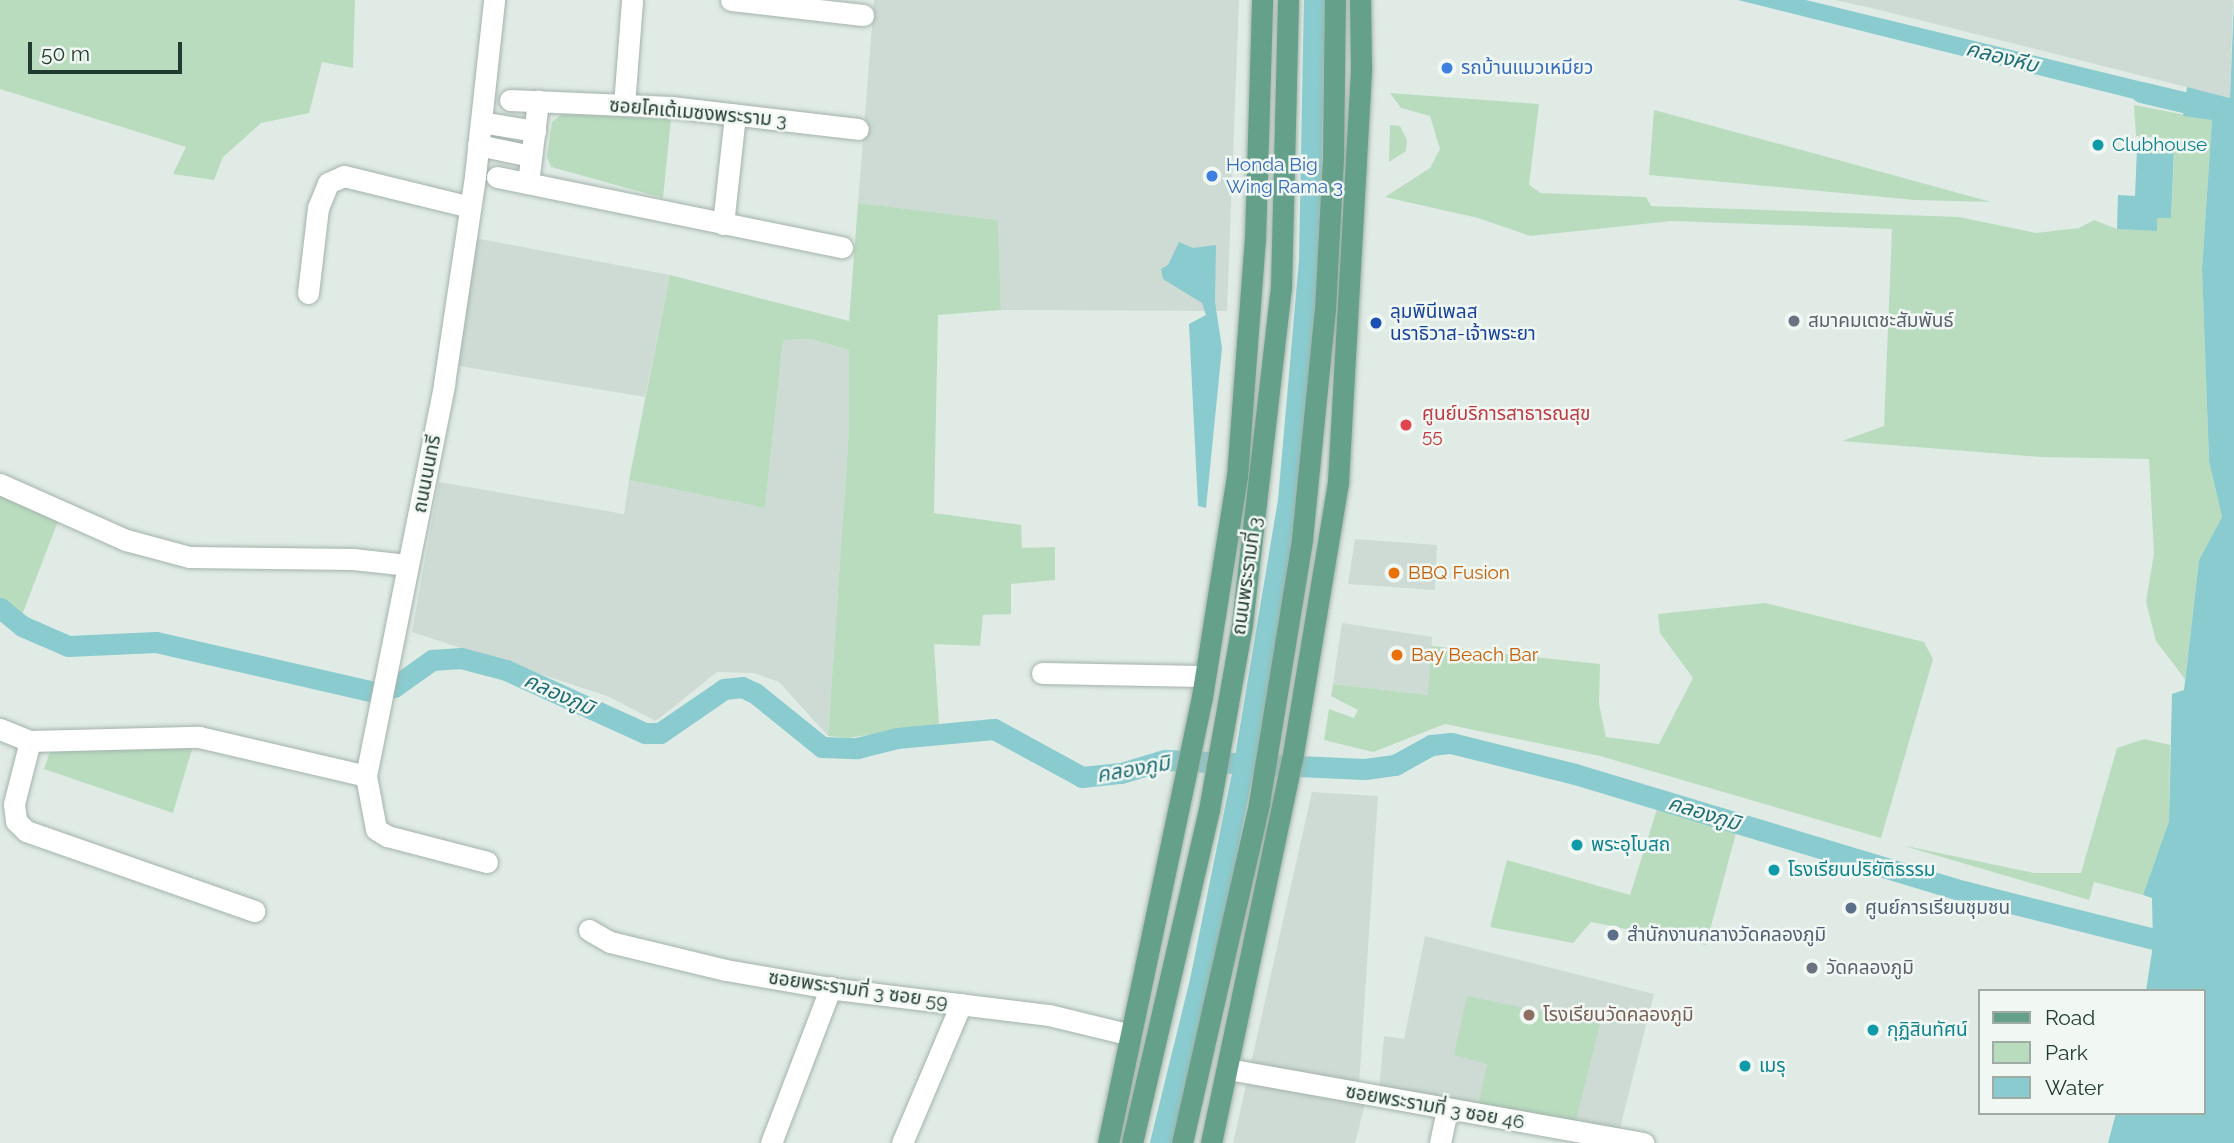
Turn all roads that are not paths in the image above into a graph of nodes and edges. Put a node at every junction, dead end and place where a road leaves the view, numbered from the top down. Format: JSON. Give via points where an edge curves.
{"nodes":[{"id":1,"x":494,"y":0,"type":"edge"},
{"id":2,"x":632,"y":0,"type":"edge"},
{"id":3,"x":731,"y":0,"type":"edge"},
{"id":4,"x":1262,"y":0,"type":"edge"},
{"id":5,"x":1288,"y":0,"type":"edge"},
{"id":6,"x":1335,"y":0,"type":"edge"},
{"id":7,"x":1360,"y":0,"type":"edge"},
{"id":8,"x":863,"y":15,"type":"dead end"},
{"id":9,"x":510,"y":100,"type":"dead end"},
{"id":10,"x":538,"y":101,"type":"junction"},
{"id":11,"x":624,"y":105,"type":"junction"},
{"id":12,"x":735,"y":115,"type":"junction"},
{"id":13,"x":481,"y":122,"type":"junction"},
{"id":14,"x":858,"y":129,"type":"dead end"},
{"id":15,"x":535,"y":131,"type":"junction"},
{"id":16,"x":478,"y":145,"type":"junction"},
{"id":17,"x":531,"y":156,"type":"junction"},
{"id":18,"x":497,"y":177,"type":"dead end"},
{"id":19,"x":528,"y":183,"type":"junction"},
{"id":20,"x":470,"y":207,"type":"junction"},
{"id":21,"x":723,"y":224,"type":"junction"},
{"id":22,"x":842,"y":247,"type":"dead end"},
{"id":23,"x":308,"y":293,"type":"dead end"},
{"id":24,"x":0,"y":484,"type":"edge"},
{"id":25,"x":407,"y":565,"type":"junction"},
{"id":26,"x":1042,"y":673,"type":"dead end"},
{"id":27,"x":1205,"y":676,"type":"junction"},
{"id":28,"x":0,"y":729,"type":"edge"},
{"id":29,"x":30,"y":741,"type":"junction"},
{"id":30,"x":366,"y":776,"type":"junction"},
{"id":31,"x":487,"y":862,"type":"dead end"},
{"id":32,"x":254,"y":911,"type":"dead end"},
{"id":33,"x":589,"y":930,"type":"dead end"},
{"id":34,"x":831,"y":988,"type":"junction"},
{"id":35,"x":961,"y":1004,"type":"junction"},
{"id":36,"x":1131,"y":1035,"type":"junction"},
{"id":37,"x":1228,"y":1069,"type":"junction"},
{"id":38,"x":1447,"y":1110,"type":"junction"},
{"id":39,"x":771,"y":1143,"type":"edge"},
{"id":40,"x":902,"y":1143,"type":"edge"},
{"id":41,"x":1108,"y":1143,"type":"edge"},
{"id":42,"x":1132,"y":1143,"type":"edge"},
{"id":43,"x":1182,"y":1143,"type":"edge"},
{"id":44,"x":1211,"y":1143,"type":"edge"},
{"id":45,"x":1440,"y":1143,"type":"edge"},
{"id":46,"x":1643,"y":1143,"type":"edge"}],
"edges":[{"from":1,"to":13,"type":"street","name":"ถนนนนทรี"},
{"from":2,"to":11,"type":"street"},
{"from":3,"to":8,"type":"street"},
{"from":4,"to":27,"type":"main road","name":"ถนนพระรามที่ 3","via":[[1246,388]]},
{"from":5,"to":42,"type":"main road","name":"ถนนพระรามที่ 3","via":[[1280,288],[1242,624],[1209,810]]},
{"from":6,"to":43,"type":"main road","via":[[1325,310],[1303,539],[1259,803]]},
{"from":7,"to":37,"type":"main road","via":[[1361,68],[1338,482],[1292,760]]},
{"from":9,"to":10,"type":"street","name":"ซอยโคเต้เมซงพระราม 3"},
{"from":10,"to":11,"type":"street","name":"ซอยโคเต้เมซงพระราม 3"},
{"from":10,"to":15,"type":"street"},
{"from":11,"to":12,"type":"street","name":"ซอยโคเต้เมซงพระราม 3"},
{"from":12,"to":14,"type":"street","name":"ซอยโคเต้เมซงพระราม 3"},
{"from":12,"to":21,"type":"street"},
{"from":13,"to":15,"type":"street"},
{"from":13,"to":16,"type":"street","name":"ถนนนนทรี"},
{"from":15,"to":17,"type":"street"},
{"from":16,"to":17,"type":"street"},
{"from":16,"to":20,"type":"street","name":"ถนนนนทรี"},
{"from":17,"to":19,"type":"street"},
{"from":18,"to":19,"type":"street"},
{"from":19,"to":21,"type":"street"},
{"from":20,"to":23,"type":"street","via":[[344,176],[328,183],[318,208]]},
{"from":20,"to":25,"type":"street","name":"ถนนนนทรี","via":[[436,427]]},
{"from":21,"to":22,"type":"street"},
{"from":24,"to":25,"type":"street","via":[[126,540],[189,557],[353,559]]},
{"from":25,"to":30,"type":"street","name":"ถนนนนทรี"},
{"from":26,"to":27,"type":"street"},
{"from":27,"to":36,"type":"main road","name":"ถนนพระรามที่ 3"},
{"from":28,"to":29,"type":"street"},
{"from":29,"to":30,"type":"street","via":[[199,737]]},
{"from":29,"to":32,"type":"street","via":[[14,804],[16,821],[26,831]]},
{"from":30,"to":31,"type":"street","name":"ถนนนนทรี","via":[[376,829],[387,836]]},
{"from":33,"to":34,"type":"street","name":"ซอยพระรามที่ 3 ซอย 59","via":[[610,942],[685,961]]},
{"from":34,"to":35,"type":"street","name":"ซอยพระรามที่ 3 ซอย 59"},
{"from":34,"to":39,"type":"street"},
{"from":35,"to":36,"type":"street","name":"ซอยพระรามที่ 3 ซอย 59","via":[[1049,1015]]},
{"from":35,"to":40,"type":"street"},
{"from":36,"to":41,"type":"main road","name":"ถนนพระรามที่ 3"},
{"from":37,"to":38,"type":"street","name":"ซอยพระรามที่ 3 ซอย 46"},
{"from":37,"to":44,"type":"main road"},
{"from":38,"to":45,"type":"street"},
{"from":38,"to":46,"type":"street","name":"ซอยพระรามที่ 3 ซอย 46"}]}
